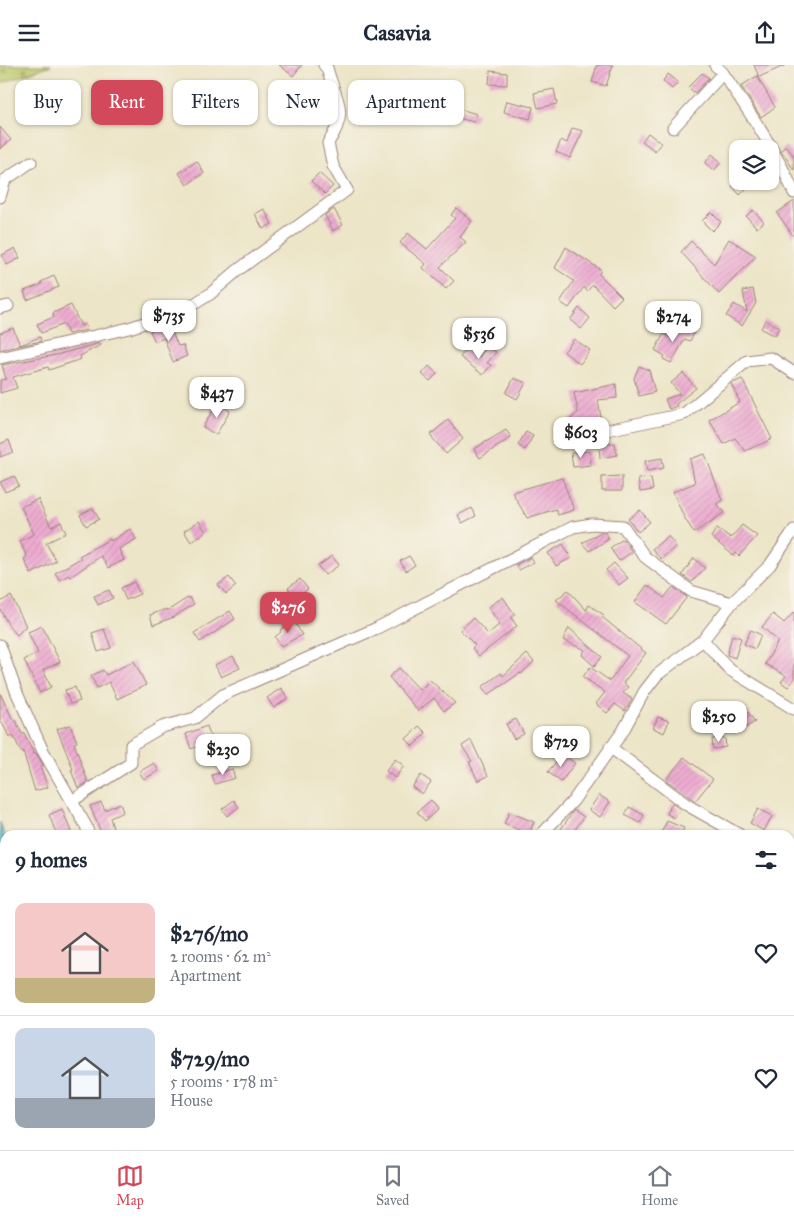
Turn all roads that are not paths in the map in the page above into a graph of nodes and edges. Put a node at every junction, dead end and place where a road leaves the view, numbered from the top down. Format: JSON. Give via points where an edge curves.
{"nodes":[{"id":1,"x":324,"y":65,"type":"edge"},
{"id":2,"x":719,"y":69,"type":"edge"},
{"id":3,"x":673,"y":128,"type":"dead end"},
{"id":4,"x":31,"y":162,"type":"dead end"},
{"id":5,"x":794,"y":193,"type":"edge"},
{"id":6,"x":0,"y":197,"type":"edge"},
{"id":7,"x":0,"y":358,"type":"edge"},
{"id":8,"x":794,"y":373,"type":"edge"},
{"id":9,"x":602,"y":431,"type":"dead end"},
{"id":10,"x":794,"y":530,"type":"edge"},
{"id":11,"x":732,"y":603,"type":"junction"},
{"id":12,"x":703,"y":640,"type":"junction"},
{"id":13,"x":0,"y":645,"type":"edge"},
{"id":14,"x":794,"y":709,"type":"edge"},
{"id":15,"x":610,"y":747,"type":"junction"},
{"id":16,"x":72,"y":801,"type":"junction"},
{"id":17,"x":86,"y":830,"type":"edge"},
{"id":18,"x":547,"y":830,"type":"edge"},
{"id":19,"x":731,"y":830,"type":"edge"}],
"edges":[{"from":1,"to":7,"type":"street","via":[[342,113],[328,143],[333,166],[347,190],[186,309],[129,328]]},
{"from":2,"to":3,"type":"street"},
{"from":2,"to":5,"type":"street","via":[[768,141]]},
{"from":4,"to":6,"type":"street","via":[[5,180]]},
{"from":8,"to":9,"type":"street","via":[[771,358],[747,361],[684,414]]},
{"from":10,"to":11,"type":"street","via":[[770,565]]},
{"from":11,"to":12,"type":"street"},
{"from":11,"to":16,"type":"street","via":[[691,591],[645,557],[623,526],[592,524],[573,527],[378,628],[223,695],[195,718],[162,727],[131,745],[131,763]]},
{"from":12,"to":14,"type":"street","via":[[730,669]]},
{"from":12,"to":15,"type":"street","via":[[658,675]]},
{"from":13,"to":16,"type":"street","via":[[42,749]]},
{"from":15,"to":18,"type":"street","via":[[573,801]]},
{"from":15,"to":19,"type":"street","via":[[687,805]]},
{"from":16,"to":17,"type":"street"}]}
